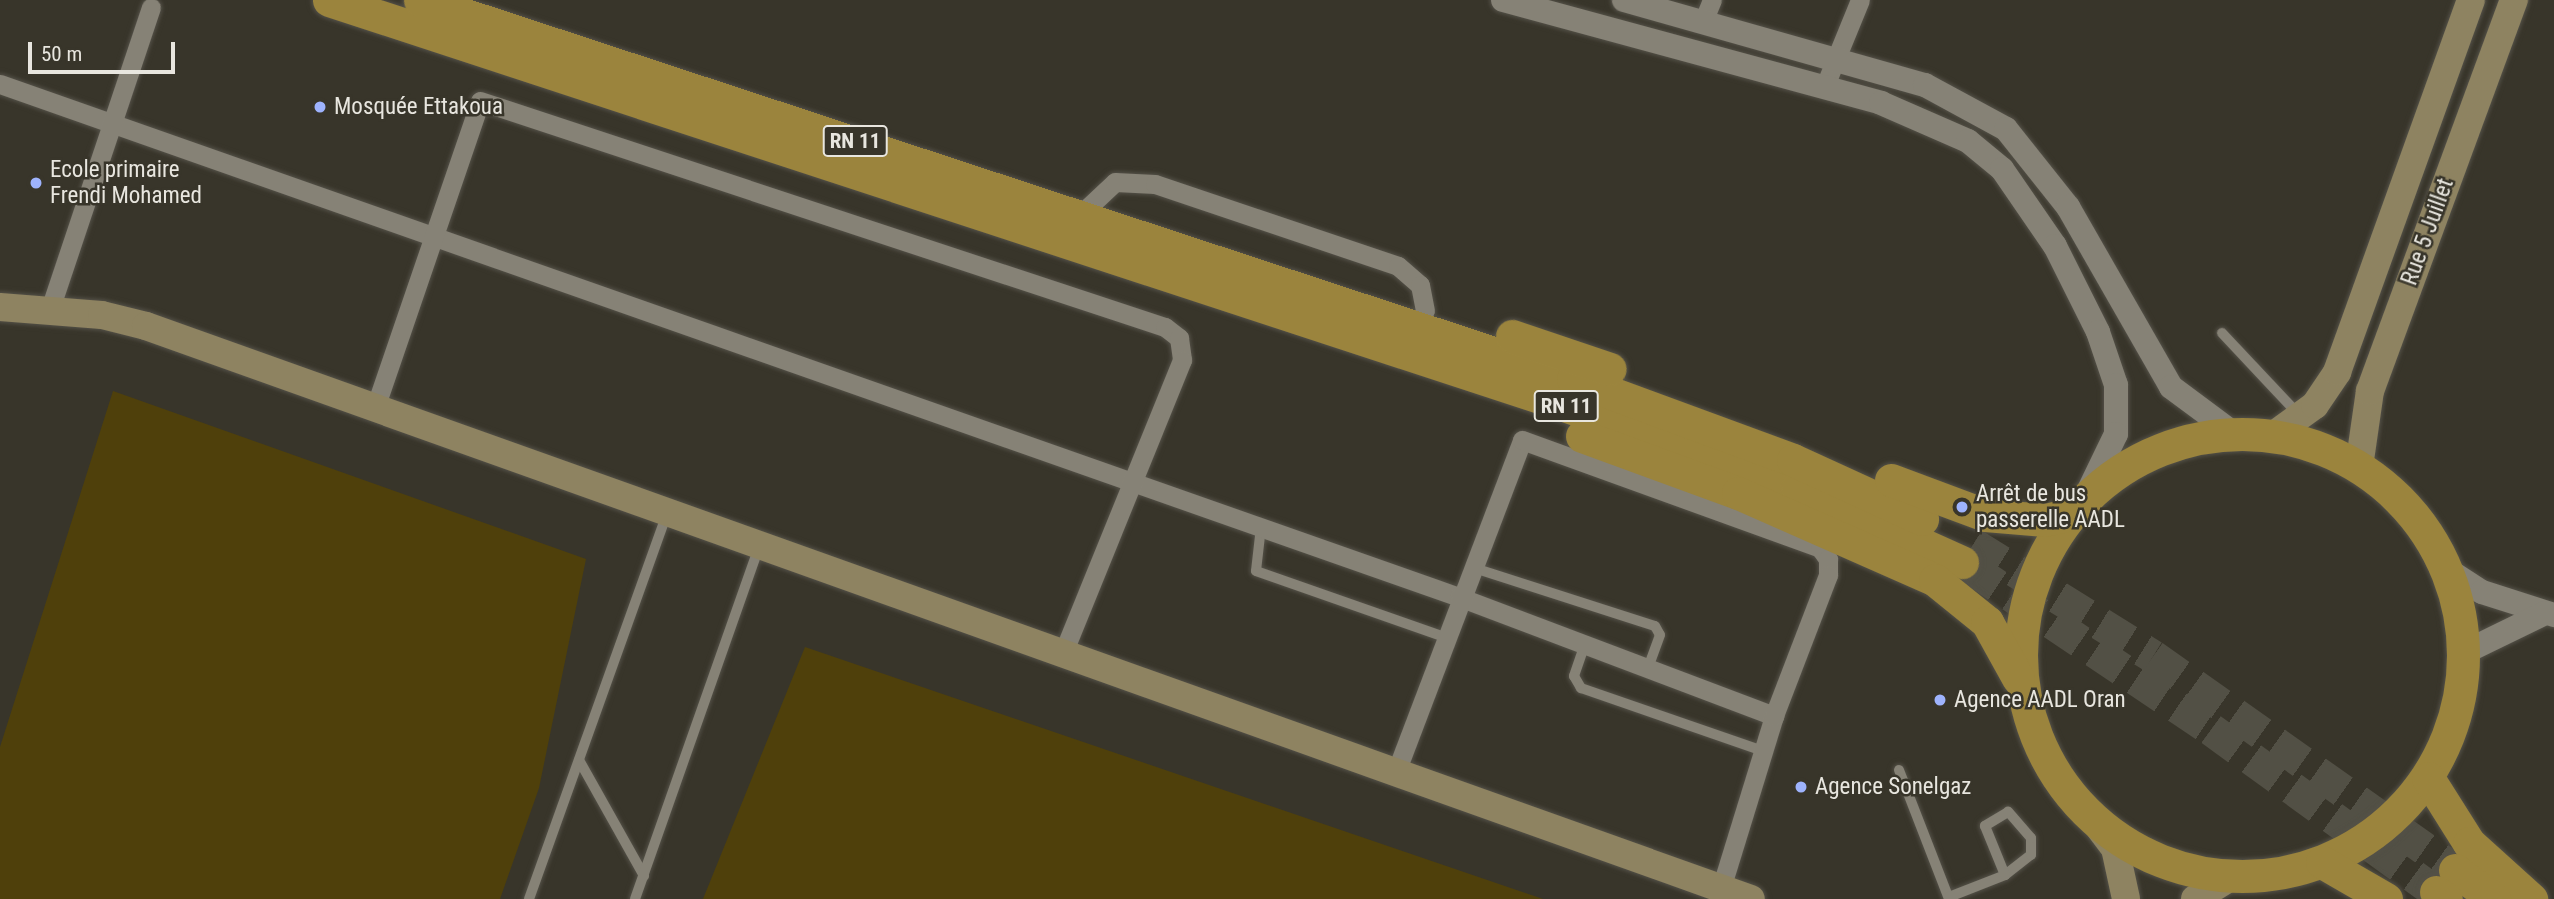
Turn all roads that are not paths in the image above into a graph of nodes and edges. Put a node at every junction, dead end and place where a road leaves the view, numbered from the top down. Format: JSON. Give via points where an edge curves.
{"nodes":[{"id":1,"x":329,"y":0,"type":"edge"},
{"id":2,"x":420,"y":0,"type":"edge"},
{"id":3,"x":1503,"y":0,"type":"edge"},
{"id":4,"x":1624,"y":0,"type":"edge"},
{"id":5,"x":1860,"y":0,"type":"edge"},
{"id":6,"x":2471,"y":0,"type":"edge"},
{"id":7,"x":2514,"y":0,"type":"edge"},
{"id":8,"x":151,"y":7,"type":"dead end"},
{"id":9,"x":1563,"y":8,"type":"edge"},
{"id":10,"x":1707,"y":11,"type":"edge"},
{"id":11,"x":1835,"y":58,"type":"junction"},
{"id":12,"x":0,"y":84,"type":"edge"},
{"id":13,"x":1824,"y":88,"type":"junction"},
{"id":14,"x":113,"y":124,"type":"junction"},
{"id":15,"x":1082,"y":213,"type":"junction"},
{"id":16,"x":435,"y":237,"type":"junction"},
{"id":17,"x":1162,"y":276,"type":"junction"},
{"id":18,"x":1289,"y":284,"type":"junction"},
{"id":19,"x":0,"y":307,"type":"edge"},
{"id":20,"x":50,"y":309,"type":"junction"},
{"id":21,"x":1425,"y":311,"type":"junction"},
{"id":22,"x":2222,"y":333,"type":"dead end"},
{"id":23,"x":375,"y":408,"type":"junction"},
{"id":24,"x":2301,"y":418,"type":"junction"},
{"id":25,"x":2233,"y":433,"type":"junction"},
{"id":26,"x":2270,"y":436,"type":"junction"},
{"id":27,"x":2359,"y":467,"type":"junction"},
{"id":28,"x":1130,"y":481,"type":"junction"},
{"id":29,"x":2078,"y":506,"type":"junction"},
{"id":30,"x":668,"y":512,"type":"junction"},
{"id":31,"x":1261,"y":527,"type":"junction"},
{"id":32,"x":760,"y":545,"type":"junction"},
{"id":33,"x":1471,"y":567,"type":"junction"},
{"id":34,"x":2445,"y":568,"type":"junction"},
{"id":35,"x":1459,"y":597,"type":"junction"},
{"id":36,"x":2550,"y":614,"type":"edge"},
{"id":37,"x":1444,"y":637,"type":"junction"},
{"id":38,"x":1585,"y":645,"type":"junction"},
{"id":39,"x":1063,"y":653,"type":"junction"},
{"id":40,"x":2463,"y":653,"type":"junction"},
{"id":41,"x":1649,"y":665,"type":"junction"},
{"id":42,"x":2024,"y":693,"type":"junction"},
{"id":43,"x":1774,"y":716,"type":"junction"},
{"id":44,"x":1763,"y":751,"type":"junction"},
{"id":45,"x":579,"y":760,"type":"junction"},
{"id":46,"x":1899,"y":770,"type":"dead end"},
{"id":47,"x":1396,"y":772,"type":"junction"},
{"id":48,"x":2428,"y":778,"type":"junction"},
{"id":49,"x":2092,"y":818,"type":"junction"},
{"id":50,"x":2322,"y":862,"type":"junction"},
{"id":51,"x":2005,"y":875,"type":"junction"},
{"id":52,"x":643,"y":876,"type":"junction"},
{"id":53,"x":2232,"y":876,"type":"junction"},
{"id":54,"x":2446,"y":887,"type":"tunnel mouth"},
{"id":55,"x":1721,"y":888,"type":"junction"},
{"id":56,"x":1949,"y":898,"type":"edge"},
{"id":57,"x":529,"y":899,"type":"edge"},
{"id":58,"x":635,"y":899,"type":"edge"},
{"id":59,"x":1751,"y":899,"type":"edge"},
{"id":60,"x":2126,"y":899,"type":"edge"},
{"id":61,"x":2195,"y":899,"type":"edge"},
{"id":62,"x":2386,"y":899,"type":"edge"},
{"id":63,"x":2494,"y":899,"type":"edge"},
{"id":64,"x":2531,"y":899,"type":"edge"}],
"edges":[{"from":1,"to":17,"type":"highway","number":"RN 11"},
{"from":2,"to":15,"type":"highway","number":"RN 11"},
{"from":3,"to":9,"type":"street"},
{"from":4,"to":10,"type":"street"},
{"from":5,"to":11,"type":"street"},
{"from":6,"to":24,"type":"main road","name":"Rue 5 Juillet","via":[[2341,363]]},
{"from":7,"to":27,"type":"main road","name":"Rue 5 Juillet","via":[[2370,391]]},
{"from":8,"to":14,"type":"street"},
{"from":9,"to":13,"type":"street"},
{"from":10,"to":11,"type":"street"},
{"from":11,"to":13,"type":"street"},
{"from":11,"to":25,"type":"street","via":[[1925,85],[2006,129],[2068,207],[2171,387]]},
{"from":12,"to":14,"type":"street"},
{"from":13,"to":29,"type":"street","via":[[1881,103],[1968,142],[2002,169],[2028,203],[2098,332],[2116,384],[2116,434]]},
{"from":14,"to":16,"type":"street"},
{"from":14,"to":20,"type":"street"},
{"from":15,"to":18,"type":"highway","number":"RN 11"},
{"from":15,"to":21,"type":"street","via":[[1115,182],[1155,184],[1398,265],[1420,285]]},
{"from":16,"to":23,"type":"street"},
{"from":16,"to":28,"type":"street"},
{"from":16,"to":28,"type":"street","via":[[480,101],[1165,327],[1179,338],[1182,360]]},
{"from":17,"to":18,"type":"highway","number":"RN 11","via":[[1718,459],[1967,553],[1722,432]]},
{"from":17,"to":42,"type":"highway","via":[[1238,317],[1657,463],[1906,565],[1957,595],[1987,622]]},
{"from":18,"to":21,"type":"highway"},
{"from":19,"to":20,"type":"main road"},
{"from":20,"to":23,"type":"main road","via":[[146,326]]},
{"from":21,"to":29,"type":"highway","via":[[1564,352],[1956,507],[2015,520]]},
{"from":22,"to":24,"type":"lane"},
{"from":23,"to":30,"type":"main road"},
{"from":24,"to":26,"type":"main road","name":"Rue 5 Juillet"},
{"from":25,"to":26,"type":"highway"},
{"from":25,"to":29,"type":"highway","via":[[2168,445]]},
{"from":26,"to":27,"type":"highway","via":[[2314,446]]},
{"from":27,"to":34,"type":"highway","via":[[2409,510]]},
{"from":28,"to":31,"type":"street"},
{"from":28,"to":39,"type":"street"},
{"from":29,"to":42,"type":"highway","via":[[2027,598]]},
{"from":30,"to":32,"type":"main road"},
{"from":30,"to":45,"type":"lane"},
{"from":31,"to":35,"type":"street"},
{"from":31,"to":37,"type":"lane","via":[[1256,571]]},
{"from":32,"to":39,"type":"main road"},
{"from":32,"to":52,"type":"lane"},
{"from":33,"to":35,"type":"street"},
{"from":33,"to":41,"type":"lane","via":[[1655,626],[1660,635]]},
{"from":33,"to":43,"type":"street","via":[[1522,440],[1820,548],[1828,559],[1828,575]]},
{"from":34,"to":36,"type":"street","via":[[2482,592]]},
{"from":34,"to":40,"type":"highway"},
{"from":35,"to":37,"type":"street"},
{"from":35,"to":38,"type":"street"},
{"from":36,"to":40,"type":"street"},
{"from":37,"to":47,"type":"street"},
{"from":38,"to":41,"type":"street"},
{"from":38,"to":44,"type":"lane","via":[[1574,676],[1581,688]]},
{"from":39,"to":47,"type":"main road"},
{"from":40,"to":48,"type":"highway","via":[[2449,734]]},
{"from":41,"to":43,"type":"street"},
{"from":42,"to":49,"type":"highway","via":[[2048,761]]},
{"from":43,"to":44,"type":"street"},
{"from":44,"to":55,"type":"street"},
{"from":45,"to":52,"type":"lane"},
{"from":45,"to":57,"type":"lane"},
{"from":46,"to":56,"type":"lane"},
{"from":47,"to":55,"type":"main road"},
{"from":48,"to":50,"type":"highway","via":[[2375,840]]},
{"from":48,"to":64,"type":"highway","via":[[2469,843]]},
{"from":49,"to":53,"type":"highway","via":[[2157,859]]},
{"from":49,"to":60,"type":"main road","via":[[2115,848]]},
{"from":50,"to":53,"type":"highway","via":[[2278,874]]},
{"from":50,"to":62,"type":"highway"},
{"from":51,"to":51,"type":"lane","via":[[1985,826],[2008,812],[2019,818],[2034,848]]},
{"from":51,"to":56,"type":"lane"},
{"from":52,"to":58,"type":"lane"},
{"from":53,"to":61,"type":"main road"},
{"from":54,"to":63,"type":"highway"},
{"from":55,"to":59,"type":"main road"}]}
